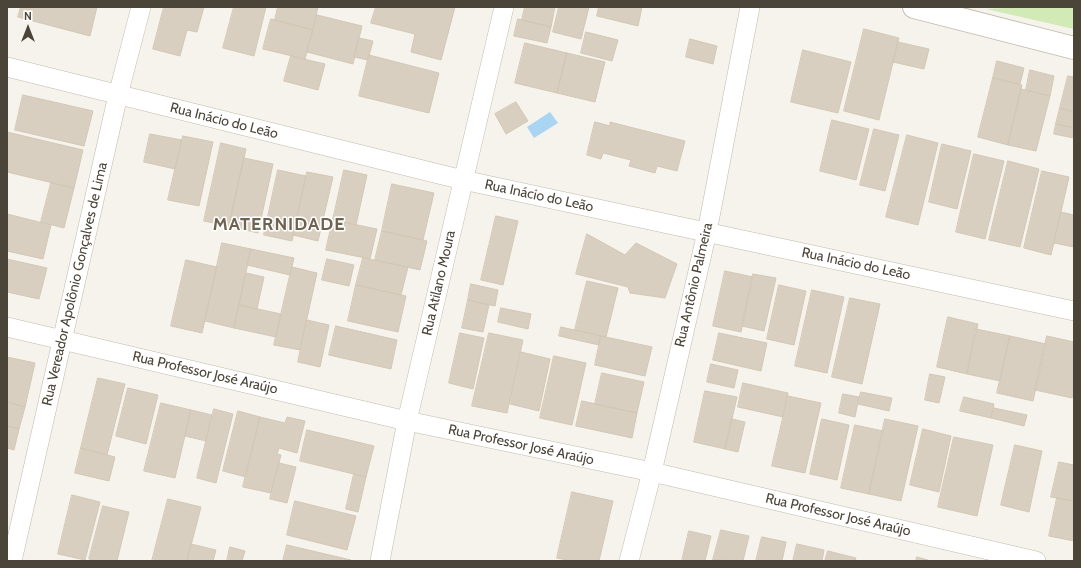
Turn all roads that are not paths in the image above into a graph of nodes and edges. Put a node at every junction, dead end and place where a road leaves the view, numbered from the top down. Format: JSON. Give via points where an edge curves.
{"nodes":[{"id":1,"x":141,"y":7,"type":"edge"},
{"id":2,"x":504,"y":7,"type":"edge"},
{"id":3,"x":750,"y":7,"type":"edge"},
{"id":4,"x":914,"y":7,"type":"edge"},
{"id":5,"x":1074,"y":48,"type":"edge"},
{"id":6,"x":7,"y":67,"type":"edge"},
{"id":7,"x":118,"y":95,"type":"junction"},
{"id":8,"x":463,"y":180,"type":"junction"},
{"id":9,"x":706,"y":232,"type":"junction"},
{"id":10,"x":1074,"y":311,"type":"edge"},
{"id":11,"x":7,"y":327,"type":"edge"},
{"id":12,"x":63,"y":340,"type":"junction"},
{"id":13,"x":407,"y":421,"type":"junction"},
{"id":14,"x":652,"y":472,"type":"junction"},
{"id":15,"x":12,"y":561,"type":"edge"},
{"id":16,"x":380,"y":561,"type":"edge"},
{"id":17,"x":629,"y":561,"type":"edge"},
{"id":18,"x":1036,"y":561,"type":"edge"}],
"edges":[{"from":1,"to":7,"type":"street","name":"Rua Vereador Apolônio Gonçalves de Lima"},
{"from":2,"to":8,"type":"street","name":"Rua Atilano Moura"},
{"from":3,"to":9,"type":"street","name":"Rua Antônio Palmeira"},
{"from":4,"to":5,"type":"street"},
{"from":6,"to":7,"type":"street","name":"Rua Inácio do Leão"},
{"from":7,"to":8,"type":"street","name":"Rua Inácio do Leão"},
{"from":7,"to":12,"type":"street","name":"Rua Vereador Apolônio Gonçalves de Lima"},
{"from":8,"to":9,"type":"street","name":"Rua Inácio do Leão"},
{"from":8,"to":13,"type":"street","name":"Rua Atilano Moura"},
{"from":9,"to":10,"type":"street","name":"Rua Inácio do Leão"},
{"from":9,"to":14,"type":"street","name":"Rua Antônio Palmeira"},
{"from":11,"to":12,"type":"street","name":"Rua Professor José Araújo"},
{"from":12,"to":13,"type":"street","name":"Rua Professor José Araújo"},
{"from":12,"to":15,"type":"street","name":"Rua Vereador Apolônio Gonçalves de Lima"},
{"from":13,"to":14,"type":"street","name":"Rua Professor José Araújo"},
{"from":13,"to":16,"type":"street","name":"Rua Atilano Moura"},
{"from":14,"to":17,"type":"street","name":"Rua Antônio Palmeira"},
{"from":14,"to":18,"type":"street","name":"Rua Professor José Araújo"}]}
